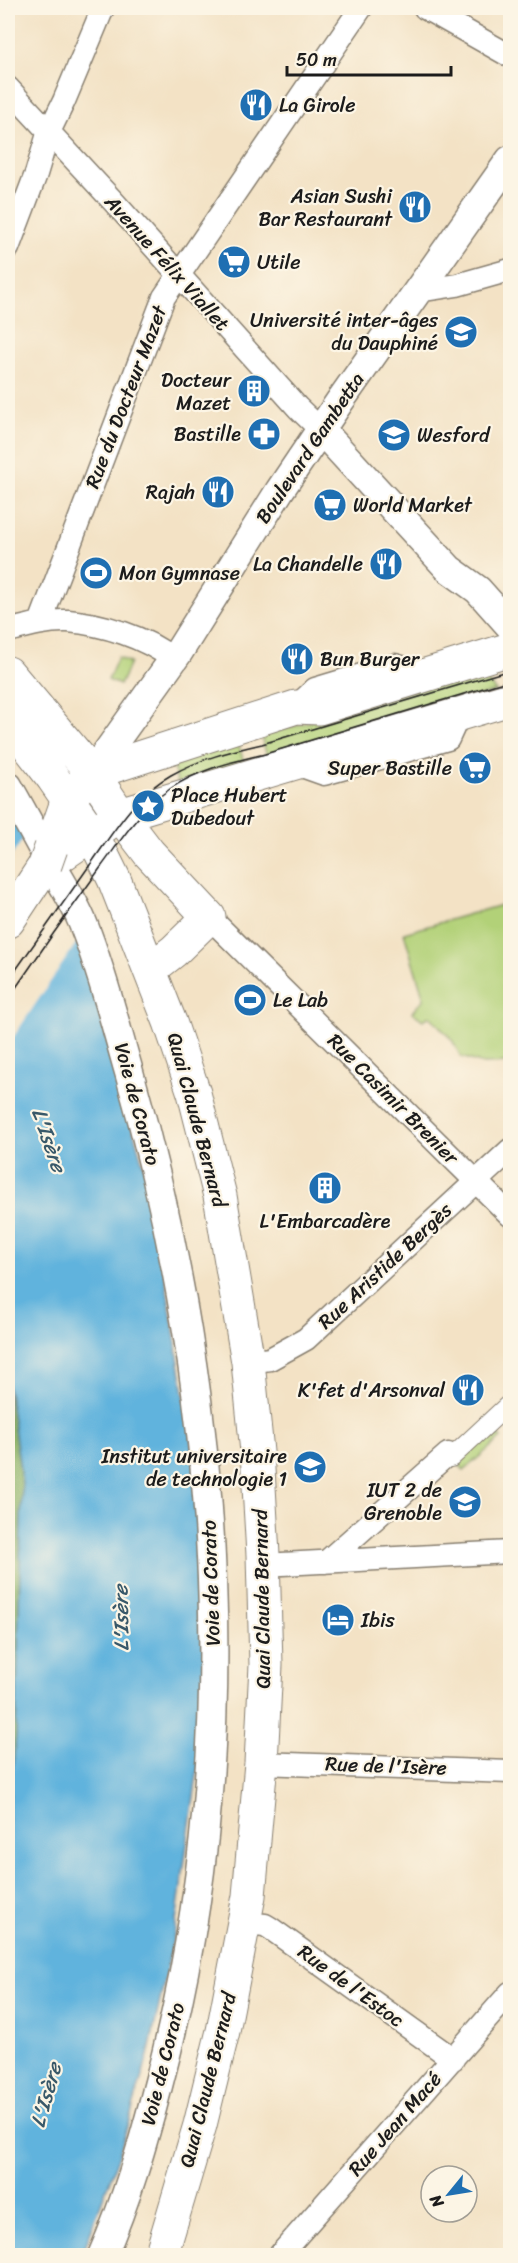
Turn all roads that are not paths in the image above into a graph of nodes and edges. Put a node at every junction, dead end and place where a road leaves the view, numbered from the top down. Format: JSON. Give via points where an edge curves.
{"nodes":[{"id":1,"x":103,"y":8,"type":"edge"},
{"id":2,"x":361,"y":8,"type":"edge"},
{"id":3,"x":425,"y":8,"type":"edge"},
{"id":4,"x":510,"y":56,"type":"edge"},
{"id":5,"x":8,"y":88,"type":"edge"},
{"id":6,"x":48,"y":134,"type":"junction"},
{"id":7,"x":510,"y":160,"type":"edge"},
{"id":8,"x":8,"y":248,"type":"edge"},
{"id":9,"x":510,"y":270,"type":"edge"},
{"id":10,"x":178,"y":274,"type":"junction"},
{"id":11,"x":418,"y":291,"type":"junction"},
{"id":12,"x":321,"y":430,"type":"junction"},
{"id":13,"x":40,"y":623,"type":"junction"},
{"id":14,"x":8,"y":631,"type":"edge"},
{"id":15,"x":510,"y":645,"type":"edge"},
{"id":16,"x":176,"y":656,"type":"junction"},
{"id":17,"x":8,"y":673,"type":"edge"},
{"id":18,"x":510,"y":699,"type":"edge"},
{"id":19,"x":8,"y":720,"type":"edge"},
{"id":20,"x":92,"y":773,"type":"junction"},
{"id":21,"x":8,"y":786,"type":"edge"},
{"id":22,"x":68,"y":799,"type":"junction"},
{"id":23,"x":120,"y":815,"type":"junction"},
{"id":24,"x":92,"y":834,"type":"junction"},
{"id":25,"x":51,"y":857,"type":"junction"},
{"id":26,"x":8,"y":921,"type":"edge"},
{"id":27,"x":217,"y":925,"type":"junction"},
{"id":28,"x":151,"y":969,"type":"junction"},
{"id":29,"x":510,"y":1150,"type":"edge"},
{"id":30,"x":476,"y":1181,"type":"junction"},
{"id":31,"x":510,"y":1215,"type":"edge"},
{"id":32,"x":248,"y":1362,"type":"junction"},
{"id":33,"x":510,"y":1403,"type":"edge"},
{"id":34,"x":449,"y":1456,"type":"joint"},
{"id":35,"x":510,"y":1552,"type":"edge"},
{"id":36,"x":326,"y":1562,"type":"junction"},
{"id":37,"x":263,"y":1566,"type":"junction"},
{"id":38,"x":261,"y":1762,"type":"junction"},
{"id":39,"x":510,"y":1772,"type":"edge"},
{"id":40,"x":245,"y":1923,"type":"junction"},
{"id":41,"x":510,"y":1993,"type":"edge"},
{"id":42,"x":453,"y":2059,"type":"junction"},
{"id":43,"x":161,"y":2248,"type":"edge"},
{"id":44,"x":102,"y":2256,"type":"edge"},
{"id":45,"x":279,"y":2256,"type":"edge"}],
"edges":[{"from":1,"to":6,"type":"street"},
{"from":2,"to":10,"type":"street","name":"Rue du Docteur Mazet"},
{"from":3,"to":4,"type":"street"},
{"from":5,"to":6,"type":"street","name":"Avenue Félix Viallet"},
{"from":6,"to":8,"type":"street"},
{"from":6,"to":10,"type":"street","name":"Avenue Félix Viallet"},
{"from":7,"to":11,"type":"street","name":"Boulevard Gambetta"},
{"from":9,"to":11,"type":"street"},
{"from":10,"to":12,"type":"street","name":"Avenue Félix Viallet"},
{"from":10,"to":13,"type":"street","name":"Rue du Docteur Mazet","via":[[164,297]]},
{"from":11,"to":12,"type":"street","name":"Boulevard Gambetta"},
{"from":12,"to":15,"type":"street","name":"Avenue Félix Viallet","via":[[449,569],[464,598]]},
{"from":12,"to":16,"type":"street","name":"Boulevard Gambetta"},
{"from":13,"to":14,"type":"street"},
{"from":13,"to":16,"type":"street","via":[[68,621],[102,628]]},
{"from":15,"to":20,"type":"main road","via":[[428,675],[319,708],[296,707]]},
{"from":16,"to":20,"type":"street"},
{"from":17,"to":20,"type":"main road"},
{"from":18,"to":23,"type":"main road"},
{"from":19,"to":22,"type":"main road"},
{"from":20,"to":22,"type":"main road"},
{"from":20,"to":23,"type":"main road"},
{"from":21,"to":44,"type":"street","name":"Voie de Corato","via":[[84,926],[140,1114],[162,1202],[190,1347],[211,1556],[212,1711],[204,1832],[191,1936],[171,2038],[144,2139]]},
{"from":22,"to":24,"type":"main road"},
{"from":22,"to":25,"type":"main road"},
{"from":23,"to":24,"type":"main road"},
{"from":23,"to":27,"type":"main road","via":[[149,853]]},
{"from":24,"to":25,"type":"main road"},
{"from":24,"to":28,"type":"main road","name":"Quai Claude Bernard"},
{"from":25,"to":26,"type":"main road"},
{"from":27,"to":28,"type":"main road"},
{"from":27,"to":30,"type":"street","name":"Rue Casimir Brenier"},
{"from":28,"to":32,"type":"main road","name":"Quai Claude Bernard","via":[[194,1093],[217,1185]]},
{"from":29,"to":30,"type":"street","name":"Rue Aristide Bergès"},
{"from":30,"to":31,"type":"street","name":"Rue Casimir Brenier"},
{"from":30,"to":32,"type":"street","name":"Rue Aristide Bergès","via":[[306,1339],[270,1359]]},
{"from":32,"to":37,"type":"main road","name":"Quai Claude Bernard"},
{"from":33,"to":34,"type":"street"},
{"from":34,"to":36,"type":"street"},
{"from":35,"to":36,"type":"street"},
{"from":36,"to":37,"type":"street"},
{"from":37,"to":38,"type":"main road","name":"Quai Claude Bernard","via":[[266,1665]]},
{"from":38,"to":39,"type":"street","name":"Rue de l'Isère"},
{"from":38,"to":40,"type":"main road","name":"Quai Claude Bernard"},
{"from":40,"to":42,"type":"street","name":"Rue de l'Estoc","via":[[270,1928]]},
{"from":40,"to":43,"type":"main road","name":"Quai Claude Bernard","via":[[200,2126]]},
{"from":41,"to":42,"type":"street","name":"Rue Jean Macé"},
{"from":42,"to":45,"type":"street","name":"Rue Jean Macé"}]}
